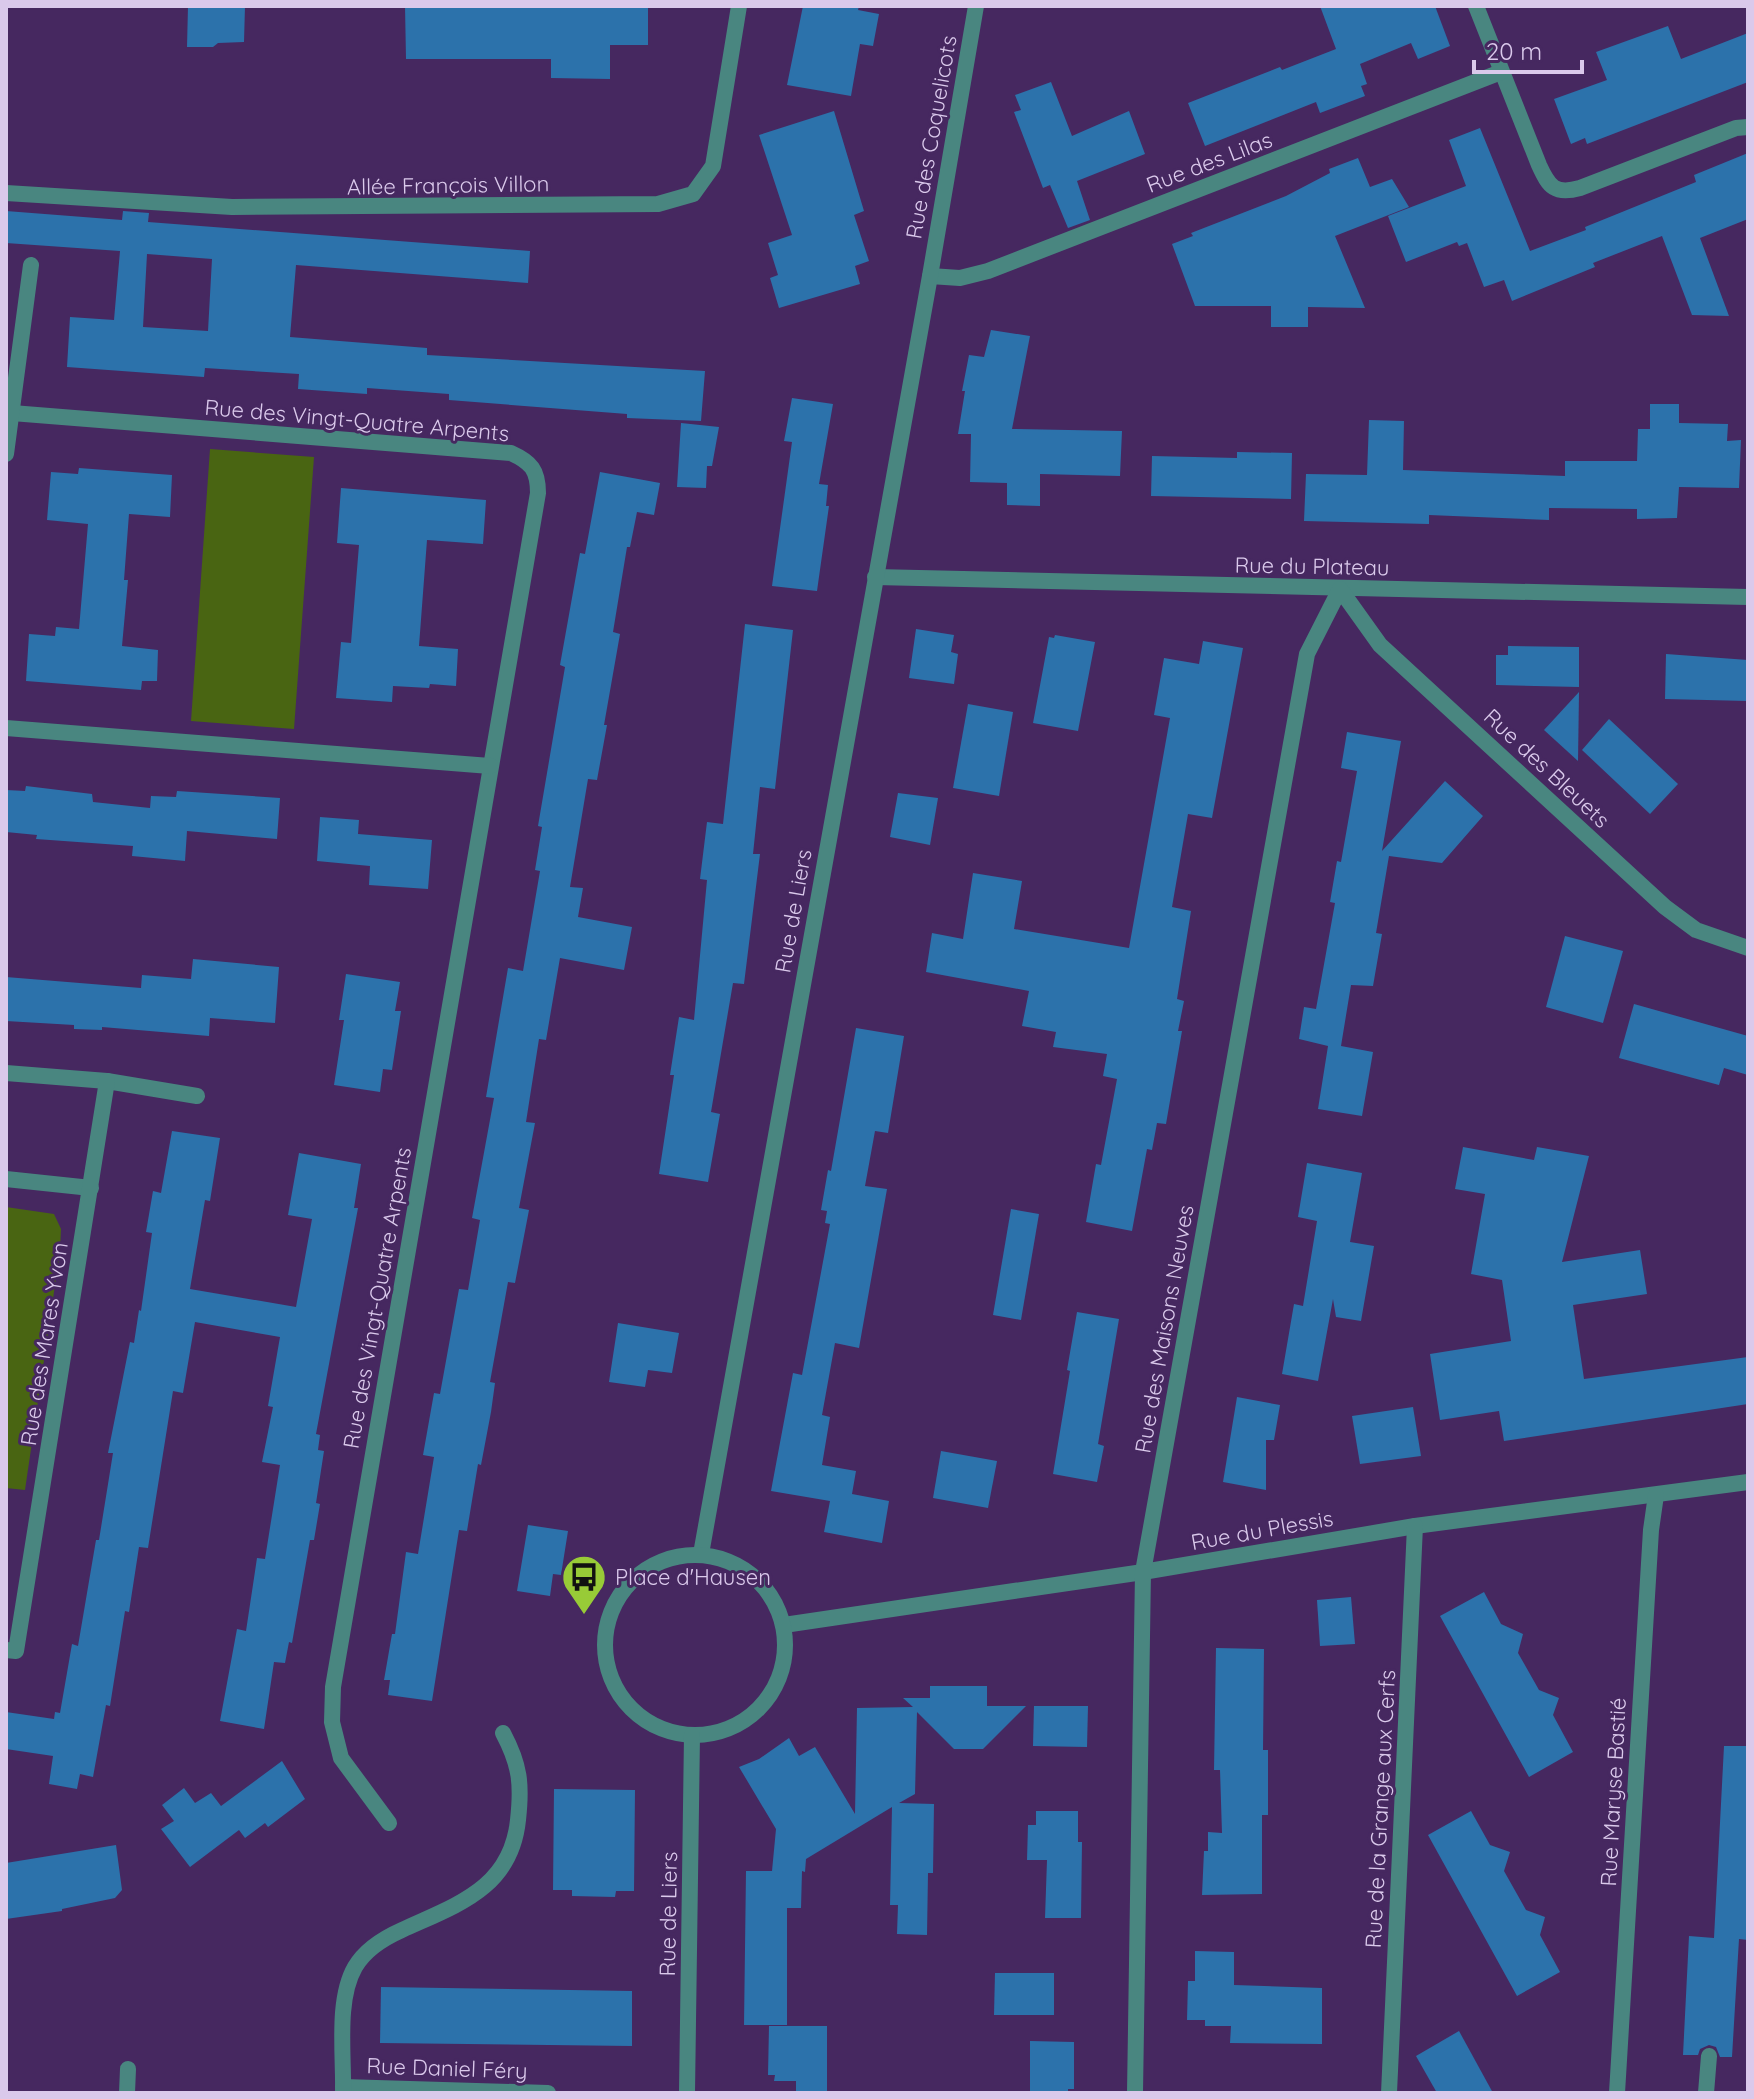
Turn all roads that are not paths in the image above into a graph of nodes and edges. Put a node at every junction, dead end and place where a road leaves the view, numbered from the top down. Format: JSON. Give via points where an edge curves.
{"nodes":[{"id":1,"x":739,"y":6,"type":"edge"},
{"id":2,"x":976,"y":6,"type":"edge"},
{"id":3,"x":1476,"y":6,"type":"edge"},
{"id":4,"x":1501,"y":72,"type":"junction"},
{"id":5,"x":1748,"y":127,"type":"edge"},
{"id":6,"x":6,"y":193,"type":"edge"},
{"id":7,"x":31,"y":265,"type":"dead end"},
{"id":8,"x":930,"y":276,"type":"junction"},
{"id":9,"x":12,"y":413,"type":"junction"},
{"id":10,"x":6,"y":454,"type":"edge"},
{"id":11,"x":875,"y":577,"type":"junction"},
{"id":12,"x":1340,"y":589,"type":"junction"},
{"id":13,"x":1748,"y":597,"type":"edge"},
{"id":14,"x":6,"y":728,"type":"edge"},
{"id":15,"x":490,"y":766,"type":"junction"},
{"id":16,"x":1748,"y":948,"type":"edge"},
{"id":17,"x":6,"y":1073,"type":"edge"},
{"id":18,"x":107,"y":1081,"type":"junction"},
{"id":19,"x":197,"y":1096,"type":"dead end"},
{"id":20,"x":6,"y":1179,"type":"edge"},
{"id":21,"x":91,"y":1188,"type":"junction"},
{"id":22,"x":1748,"y":1482,"type":"edge"},
{"id":23,"x":1656,"y":1495,"type":"junction"},
{"id":24,"x":1415,"y":1526,"type":"junction"},
{"id":25,"x":701,"y":1554,"type":"junction"},
{"id":26,"x":1143,"y":1572,"type":"junction"},
{"id":27,"x":784,"y":1625,"type":"junction"},
{"id":28,"x":6,"y":1650,"type":"edge"},
{"id":29,"x":503,"y":1733,"type":"dead end"},
{"id":30,"x":692,"y":1735,"type":"junction"},
{"id":31,"x":389,"y":1823,"type":"dead end"},
{"id":32,"x":1709,"y":2056,"type":"dead end"},
{"id":33,"x":128,"y":2069,"type":"dead end"},
{"id":34,"x":343,"y":2090,"type":"edge"},
{"id":35,"x":490,"y":2092,"type":"edge"},
{"id":36,"x":127,"y":2093,"type":"edge"},
{"id":37,"x":548,"y":2093,"type":"edge"},
{"id":38,"x":687,"y":2093,"type":"edge"},
{"id":39,"x":1135,"y":2093,"type":"edge"},
{"id":40,"x":1389,"y":2093,"type":"edge"},
{"id":41,"x":1617,"y":2093,"type":"edge"},
{"id":42,"x":1706,"y":2093,"type":"edge"}],
"edges":[{"from":1,"to":6,"type":"street","name":"Allée François Villon","via":[[713,166],[693,194],[658,204],[232,207]]},
{"from":2,"to":8,"type":"street","name":"Rue des Coquelicots"},
{"from":3,"to":4,"type":"street"},
{"from":4,"to":5,"type":"street","via":[[1542,173],[1555,189],[1567,192]]},
{"from":4,"to":8,"type":"street","name":"Rue des Lilas","via":[[988,271],[960,278]]},
{"from":7,"to":9,"type":"street"},
{"from":8,"to":11,"type":"street","name":"Rue de Liers"},
{"from":9,"to":10,"type":"street"},
{"from":9,"to":15,"type":"street","name":"Rue des Vingt-Quatre Arpents","via":[[511,453],[529,461],[538,476],[538,493]]},
{"from":11,"to":12,"type":"street","name":"Rue du Plateau"},
{"from":11,"to":25,"type":"street","name":"Rue de Liers"},
{"from":12,"to":13,"type":"street","name":"Rue du Plateau"},
{"from":12,"to":16,"type":"street","name":"Rue des Bleuets","via":[[1380,645],[1665,907],[1696,930]]},
{"from":12,"to":26,"type":"street","name":"Rue des Maisons Neuves","via":[[1307,654]]},
{"from":14,"to":15,"type":"street"},
{"from":15,"to":31,"type":"street","name":"Rue des Vingt-Quatre Arpents","via":[[333,1687],[332,1722],[341,1758]]},
{"from":17,"to":18,"type":"street"},
{"from":18,"to":19,"type":"street"},
{"from":18,"to":21,"type":"street","name":"Rue des Mares Yvon"},
{"from":20,"to":21,"type":"street"},
{"from":21,"to":28,"type":"street","name":"Rue des Mares Yvon","via":[[16,1651]]},
{"from":22,"to":23,"type":"street","name":"Rue du Plessis"},
{"from":23,"to":24,"type":"street","name":"Rue du Plessis"},
{"from":23,"to":41,"type":"street","name":"Rue Maryse Bastié"},
{"from":24,"to":26,"type":"street","name":"Rue du Plessis"},
{"from":24,"to":40,"type":"street","name":"Rue de la Grange aux Cerfs"},
{"from":25,"to":27,"type":"street","via":[[745,1569],[763,1584]]},
{"from":25,"to":30,"type":"street","via":[[675,1556],[650,1566],[614,1606],[606,1631],[606,1658],[627,1705],[668,1731]]},
{"from":26,"to":27,"type":"street","name":"Rue du Plessis"},
{"from":26,"to":39,"type":"street","name":"Rue des Maisons Neuves"},
{"from":27,"to":30,"type":"street","via":[[785,1658],[775,1689],[761,1706],[725,1730]]},
{"from":29,"to":34,"type":"street","via":[[516,1757],[521,1787],[512,1851],[482,1890],[382,1939],[356,1965],[344,1992]]},
{"from":30,"to":38,"type":"street","name":"Rue de Liers"},
{"from":32,"to":42,"type":"street"},
{"from":33,"to":36,"type":"street"},
{"from":34,"to":35,"type":"street","name":"Rue Daniel Féry"},
{"from":35,"to":37,"type":"street","name":"Rue Daniel Féry"}]}
